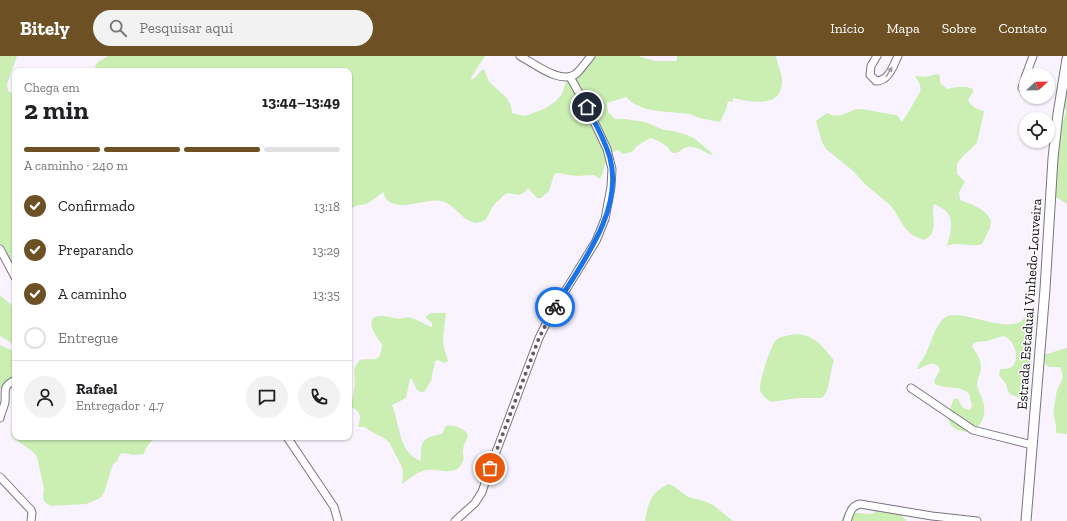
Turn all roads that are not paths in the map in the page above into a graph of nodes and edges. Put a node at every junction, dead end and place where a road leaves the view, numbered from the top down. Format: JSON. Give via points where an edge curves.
{"nodes":[{"id":1,"x":520,"y":56,"type":"edge"},
{"id":2,"x":591,"y":56,"type":"edge"},
{"id":3,"x":877,"y":56,"type":"edge"},
{"id":4,"x":898,"y":56,"type":"edge"},
{"id":5,"x":1033,"y":56,"type":"edge"},
{"id":6,"x":1067,"y":59,"type":"edge"},
{"id":7,"x":1029,"y":68,"type":"edge"},
{"id":8,"x":570,"y":77,"type":"junction"},
{"id":9,"x":1067,"y":79,"type":"edge"},
{"id":10,"x":1062,"y":90,"type":"junction"},
{"id":11,"x":0,"y":249,"type":"edge"},
{"id":12,"x":12,"y":271,"type":"edge"},
{"id":13,"x":12,"y":382,"type":"edge"},
{"id":14,"x":910,"y":388,"type":"dead end"},
{"id":15,"x":0,"y":418,"type":"edge"},
{"id":16,"x":288,"y":440,"type":"edge"},
{"id":17,"x":1032,"y":445,"type":"junction"},
{"id":18,"x":0,"y":477,"type":"edge"},
{"id":19,"x":31,"y":521,"type":"edge"},
{"id":20,"x":338,"y":521,"type":"edge"},
{"id":21,"x":455,"y":521,"type":"edge"},
{"id":22,"x":847,"y":521,"type":"edge"},
{"id":23,"x":977,"y":521,"type":"edge"},
{"id":24,"x":1026,"y":521,"type":"edge"}],
"edges":[{"from":1,"to":8,"type":"street","via":[[554,75]]},
{"from":2,"to":8,"type":"street","via":[[576,74]]},
{"from":3,"to":4,"type":"street","one_way":true,"via":[[871,66],[870,75],[876,81],[885,79]]},
{"from":5,"to":7,"type":"street"},
{"from":6,"to":10,"type":"main road","name":"Estrada Estadual Vinhedo-Louveira"},
{"from":8,"to":21,"type":"street","via":[[594,120],[610,158],[612,177],[607,213],[596,241],[539,338],[479,498]]},
{"from":9,"to":10,"type":"main road","name":"Estrada Estadual Vinhedo-Louveira"},
{"from":10,"to":17,"type":"main road","name":"Estrada Estadual Vinhedo-Louveira","via":[[1053,158]]},
{"from":11,"to":12,"type":"street"},
{"from":13,"to":15,"type":"street","via":[[4,390]]},
{"from":14,"to":17,"type":"street","via":[[973,430]]},
{"from":16,"to":20,"type":"street","via":[[331,503]]},
{"from":17,"to":24,"type":"main road","name":"Estrada Estadual Vinhedo-Louveira"},
{"from":18,"to":19,"type":"street","via":[[30,510]]},
{"from":22,"to":23,"type":"street","via":[[851,509],[860,504]]}]}
